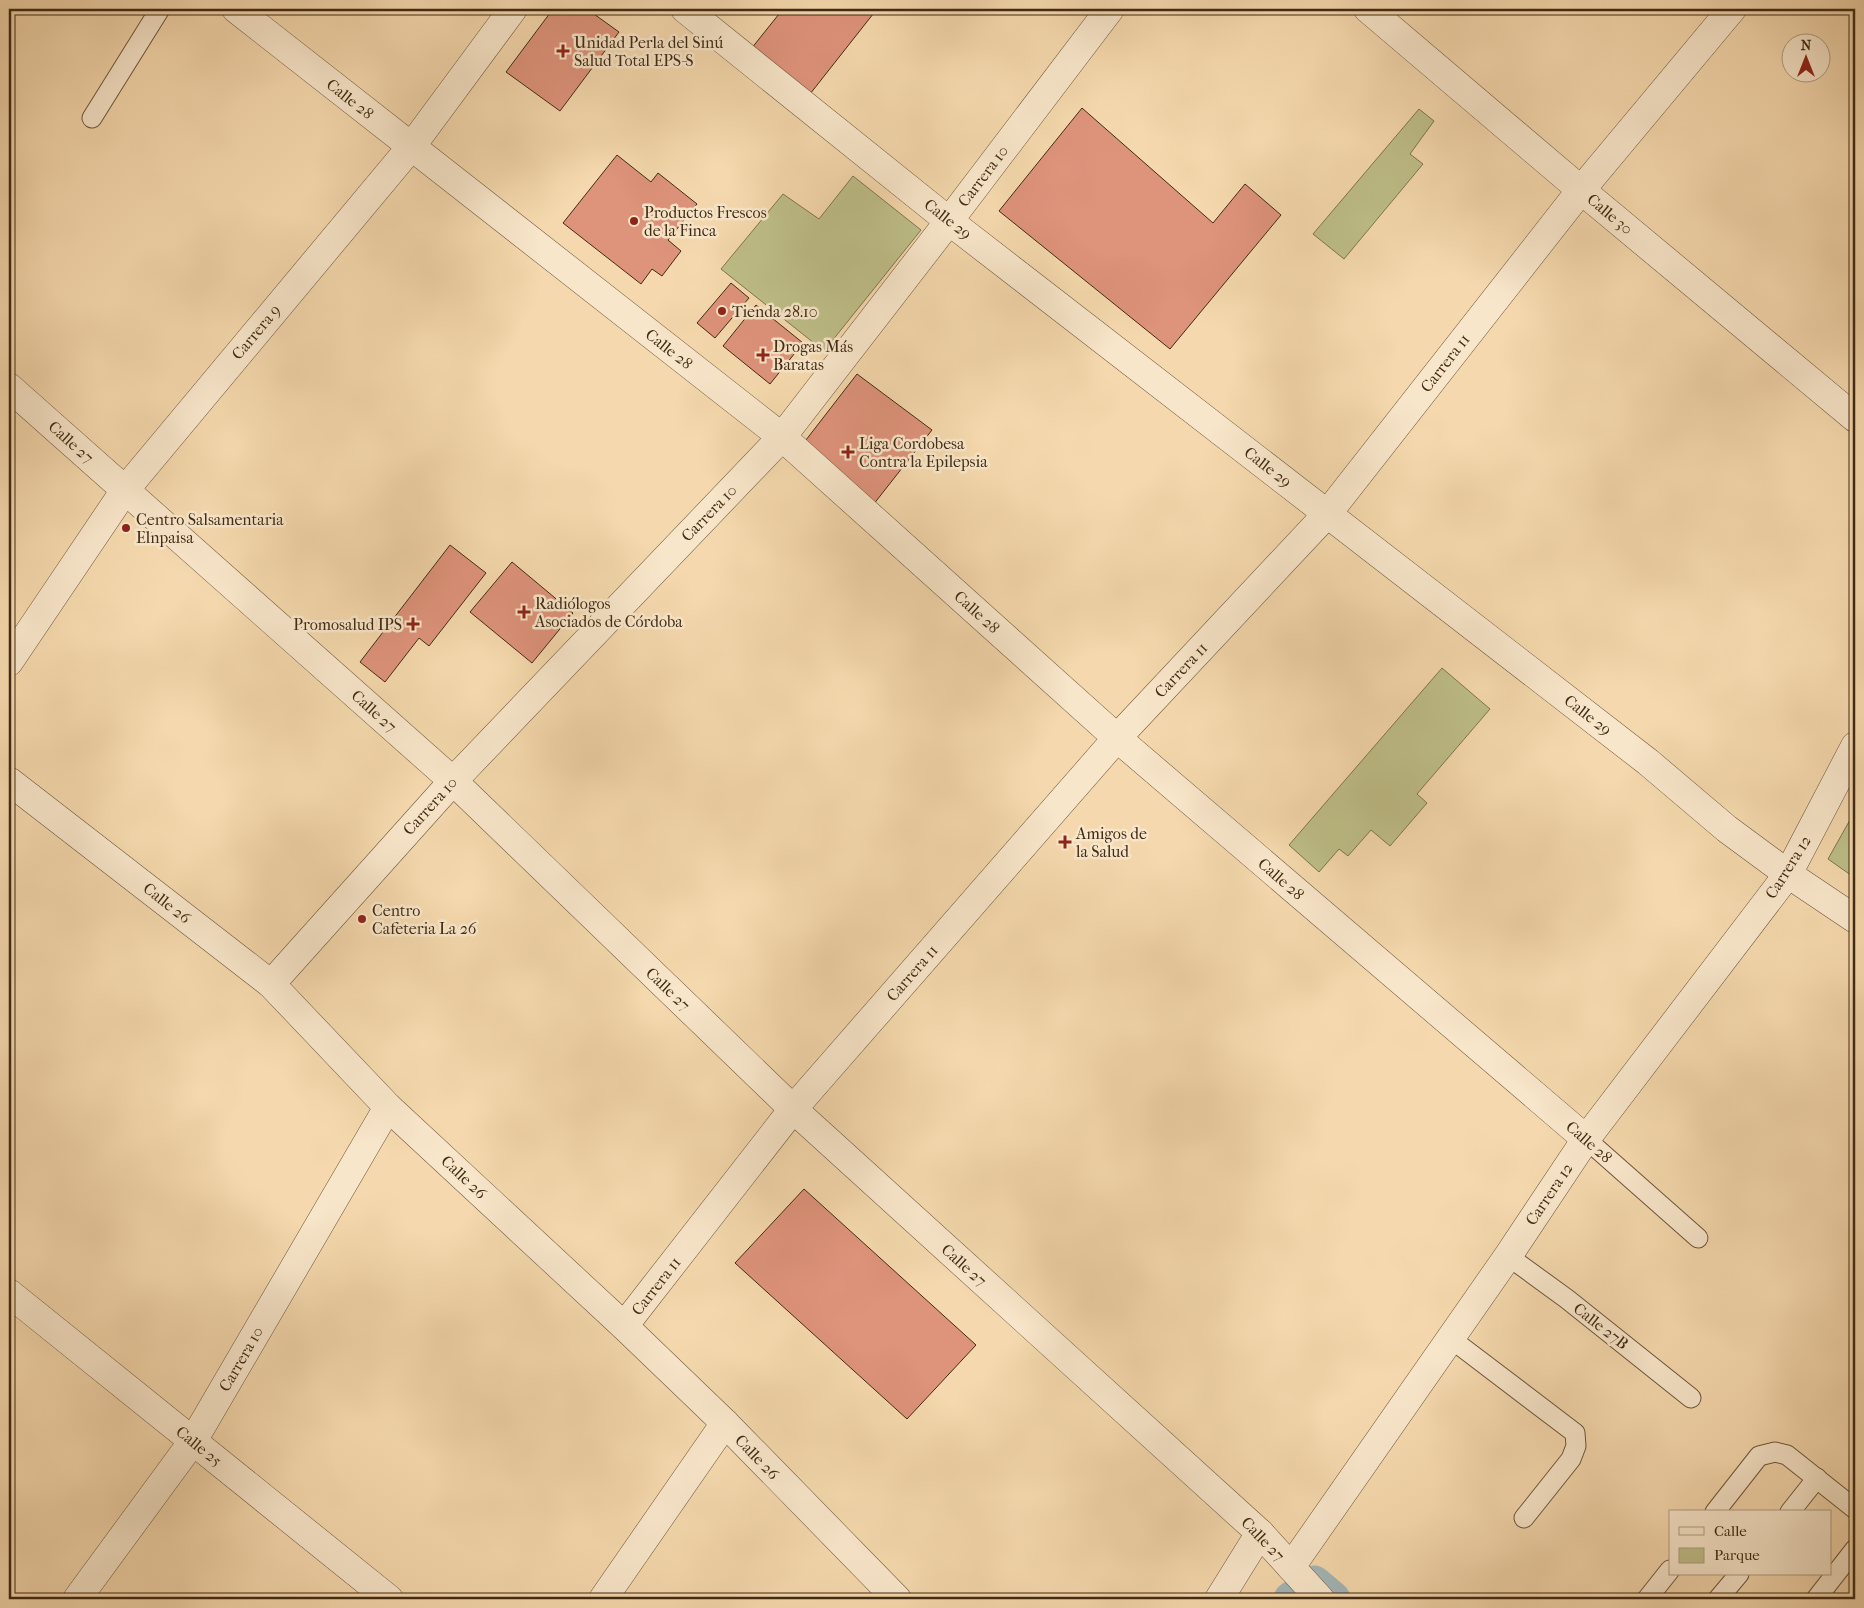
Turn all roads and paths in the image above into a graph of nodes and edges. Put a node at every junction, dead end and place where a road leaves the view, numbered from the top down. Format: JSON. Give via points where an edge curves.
{"nodes":[{"id":1,"x":160,"y":9,"type":"edge"},
{"id":2,"x":236,"y":9,"type":"edge"},
{"id":3,"x":513,"y":9,"type":"edge"},
{"id":4,"x":685,"y":9,"type":"edge"},
{"id":5,"x":1110,"y":9,"type":"edge"},
{"id":6,"x":1368,"y":9,"type":"edge"},
{"id":7,"x":1732,"y":9,"type":"edge"},
{"id":8,"x":92,"y":118,"type":"dead end"},
{"id":9,"x":411,"y":147,"type":"junction"},
{"id":10,"x":1581,"y":190,"type":"junction"},
{"id":11,"x":949,"y":221,"type":"junction"},
{"id":12,"x":9,"y":387,"type":"edge"},
{"id":13,"x":1855,"y":418,"type":"edge"},
{"id":14,"x":782,"y":437,"type":"junction"},
{"id":15,"x":125,"y":490,"type":"junction"},
{"id":16,"x":1328,"y":513,"type":"junction"},
{"id":17,"x":9,"y":662,"type":"edge"},
{"id":18,"x":1117,"y":738,"type":"junction"},
{"id":19,"x":1855,"y":746,"type":"edge"},
{"id":20,"x":9,"y":781,"type":"edge"},
{"id":21,"x":453,"y":781,"type":"junction"},
{"id":22,"x":1788,"y":874,"type":"junction"},
{"id":23,"x":1855,"y":920,"type":"edge"},
{"id":24,"x":271,"y":984,"type":"junction"},
{"id":25,"x":388,"y":1107,"type":"junction"},
{"id":26,"x":792,"y":1109,"type":"junction"},
{"id":27,"x":1586,"y":1139,"type":"junction"},
{"id":28,"x":1698,"y":1238,"type":"dead end"},
{"id":29,"x":1508,"y":1256,"type":"junction"},
{"id":30,"x":9,"y":1293,"type":"edge"},
{"id":31,"x":624,"y":1326,"type":"junction"},
{"id":32,"x":1450,"y":1338,"type":"junction"},
{"id":33,"x":1691,"y":1398,"type":"dead end"},
{"id":34,"x":724,"y":1423,"type":"junction"},
{"id":35,"x":193,"y":1441,"type":"junction"},
{"id":36,"x":1817,"y":1478,"type":"junction"},
{"id":37,"x":1855,"y":1509,"type":"edge"},
{"id":38,"x":1718,"y":1510,"type":"edge"},
{"id":39,"x":1792,"y":1510,"type":"edge"},
{"id":40,"x":1524,"y":1518,"type":"dead end"},
{"id":41,"x":1260,"y":1533,"type":"junction"},
{"id":42,"x":1855,"y":1549,"type":"edge"},
{"id":43,"x":1669,"y":1571,"type":"edge"},
{"id":44,"x":1295,"y":1572,"type":"junction"},
{"id":45,"x":1737,"y":1576,"type":"edge"},
{"id":46,"x":77,"y":1599,"type":"edge"},
{"id":47,"x":389,"y":1599,"type":"edge"},
{"id":48,"x":603,"y":1599,"type":"edge"},
{"id":49,"x":897,"y":1599,"type":"edge"},
{"id":50,"x":1219,"y":1599,"type":"edge"},
{"id":51,"x":1319,"y":1599,"type":"edge"},
{"id":52,"x":1647,"y":1599,"type":"edge"},
{"id":53,"x":1718,"y":1599,"type":"edge"},
{"id":54,"x":1816,"y":1599,"type":"edge"}],
"edges":[{"from":1,"to":8,"type":"lane"},
{"from":2,"to":9,"type":"street","name":"Calle 28"},
{"from":3,"to":9,"type":"street","name":"Carrera 9"},
{"from":4,"to":11,"type":"street","name":"Calle 29"},
{"from":5,"to":11,"type":"street","name":"Carrera 10"},
{"from":6,"to":10,"type":"street","name":"Calle 30"},
{"from":7,"to":10,"type":"street","name":"Carrera 11"},
{"from":9,"to":14,"type":"street","name":"Calle 28"},
{"from":9,"to":15,"type":"street","name":"Carrera 9"},
{"from":10,"to":13,"type":"street","name":"Calle 30"},
{"from":10,"to":16,"type":"street","name":"Carrera 11"},
{"from":11,"to":14,"type":"street","name":"Carrera 10"},
{"from":11,"to":16,"type":"street","name":"Calle 29"},
{"from":12,"to":15,"type":"street","name":"Calle 27"},
{"from":14,"to":18,"type":"street","name":"Calle 28"},
{"from":14,"to":21,"type":"street","name":"Carrera 10"},
{"from":15,"to":17,"type":"street","name":"Carrera 9"},
{"from":15,"to":21,"type":"street","name":"Calle 27"},
{"from":16,"to":18,"type":"street","name":"Carrera 11"},
{"from":16,"to":22,"type":"street","name":"Calle 29"},
{"from":18,"to":26,"type":"street","name":"Carrera 11"},
{"from":18,"to":27,"type":"street","name":"Calle 28"},
{"from":19,"to":22,"type":"street","name":"Carrera 12"},
{"from":20,"to":24,"type":"street","name":"Calle 26"},
{"from":21,"to":24,"type":"street","name":"Carrera 10"},
{"from":21,"to":26,"type":"street","name":"Calle 27"},
{"from":22,"to":23,"type":"street","name":"Calle 29"},
{"from":22,"to":27,"type":"street","name":"Carrera 12"},
{"from":24,"to":25,"type":"street","name":"Calle 26"},
{"from":25,"to":31,"type":"street","name":"Calle 26"},
{"from":25,"to":35,"type":"street","name":"Carrera 10"},
{"from":26,"to":31,"type":"street","name":"Carrera 11"},
{"from":26,"to":41,"type":"street","name":"Calle 27"},
{"from":27,"to":28,"type":"lane","name":"Calle 28"},
{"from":27,"to":29,"type":"street","name":"Carrera 12"},
{"from":29,"to":32,"type":"street","name":"Carrera 12"},
{"from":29,"to":33,"type":"lane","name":"Calle 27B"},
{"from":30,"to":35,"type":"street","name":"Calle 25"},
{"from":31,"to":34,"type":"street","name":"Calle 26"},
{"from":32,"to":40,"type":"lane","via":[[1575,1433],[1572,1459]]},
{"from":32,"to":44,"type":"street","name":"Carrera 12"},
{"from":34,"to":48,"type":"street"},
{"from":34,"to":49,"type":"street","name":"Calle 26"},
{"from":35,"to":46,"type":"street","name":"Carrera 10"},
{"from":35,"to":47,"type":"street","name":"Calle 25"},
{"from":36,"to":37,"type":"lane"},
{"from":36,"to":38,"type":"lane","via":[[1787,1455],[1775,1452],[1759,1456]]},
{"from":36,"to":39,"type":"lane"},
{"from":41,"to":44,"type":"street","name":"Calle 27"},
{"from":41,"to":50,"type":"street"},
{"from":42,"to":54,"type":"lane"},
{"from":43,"to":52,"type":"lane"},
{"from":44,"to":51,"type":"street","name":"Calle 27"},
{"from":45,"to":53,"type":"lane"}]}
